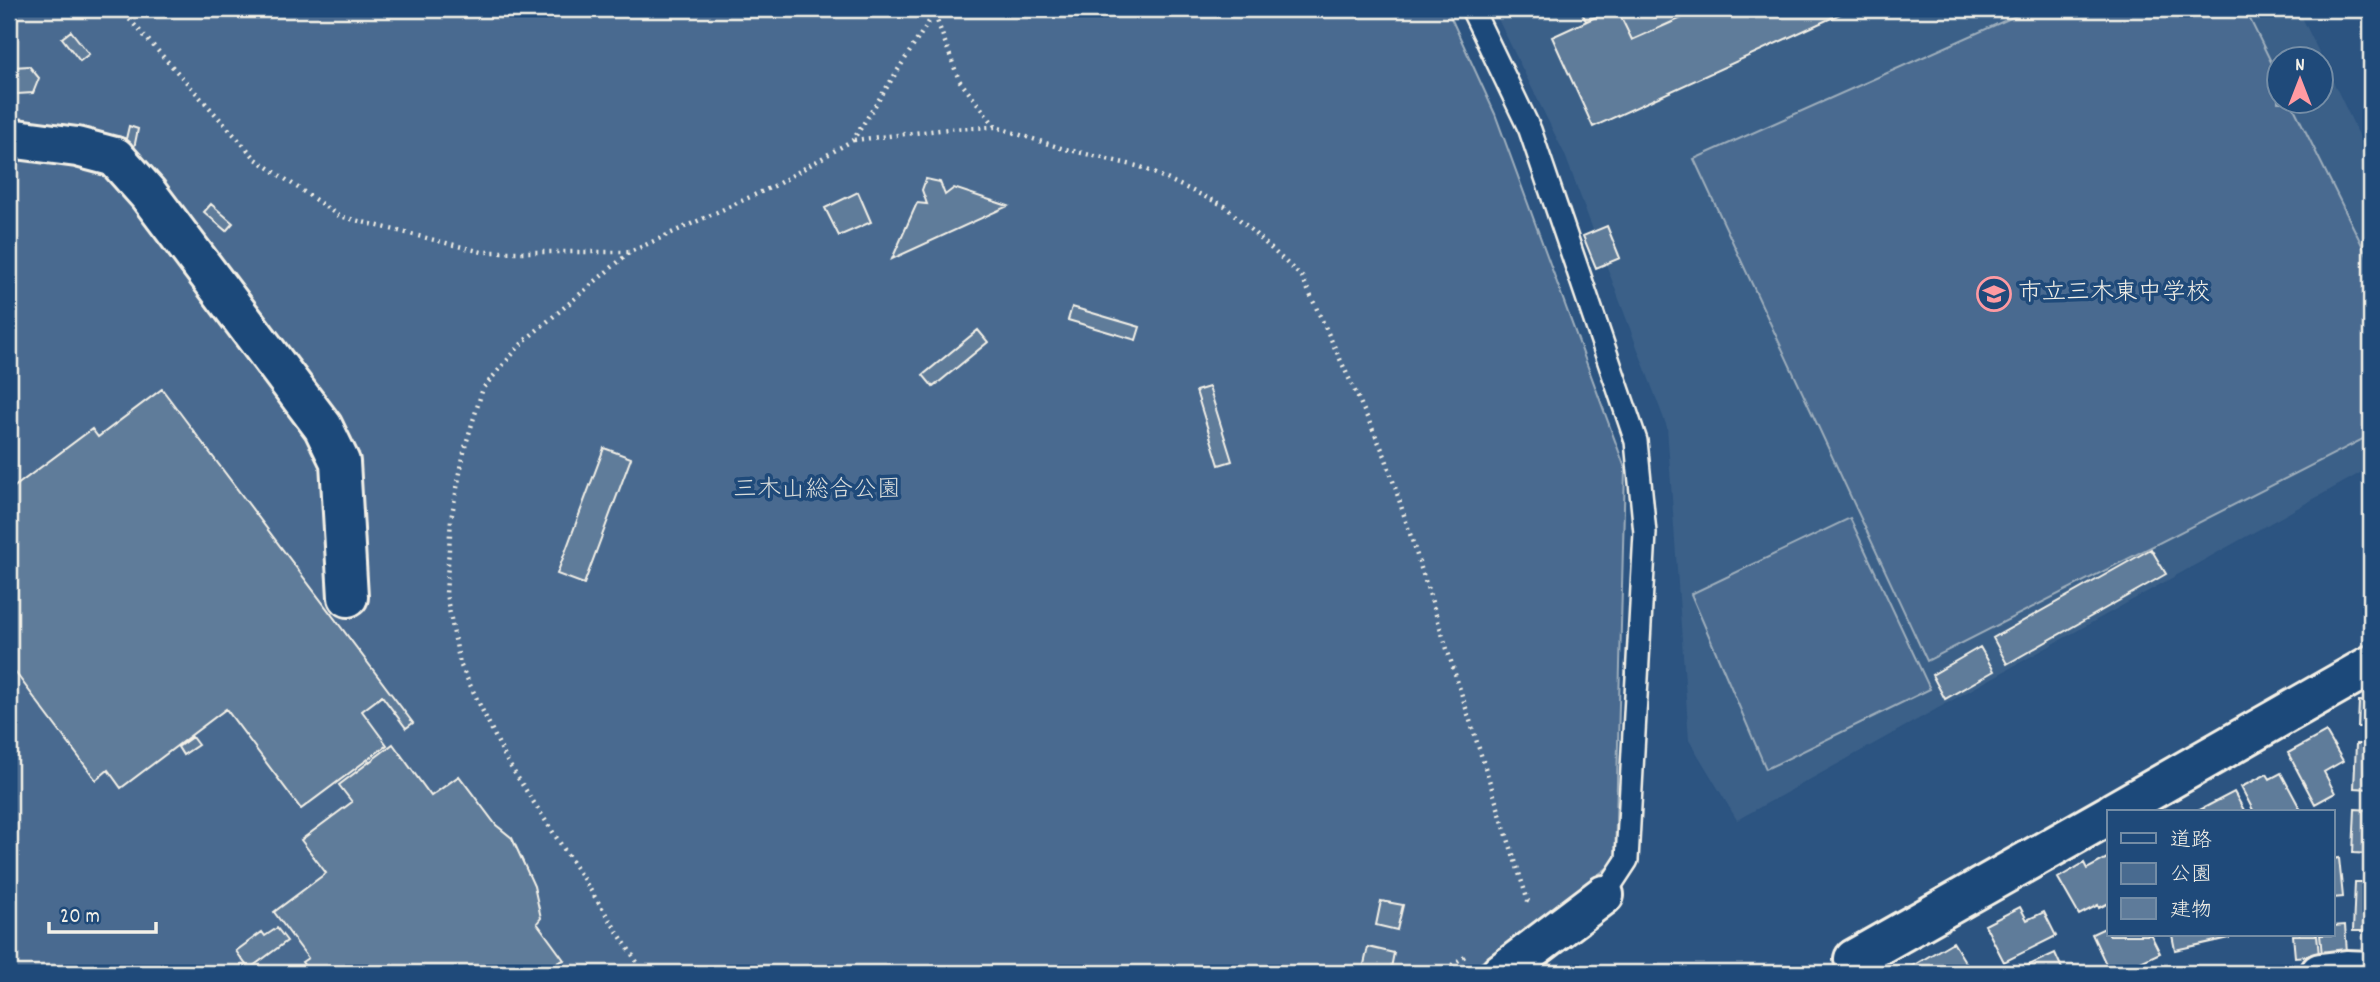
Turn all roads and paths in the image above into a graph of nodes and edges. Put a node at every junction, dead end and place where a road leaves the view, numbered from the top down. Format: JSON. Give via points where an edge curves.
{"nodes":[{"id":1,"x":120,"y":9,"type":"edge"},
{"id":2,"x":1472,"y":9,"type":"edge"},
{"id":3,"x":936,"y":12,"type":"edge"},
{"id":4,"x":996,"y":127,"type":"junction"},
{"id":5,"x":9,"y":138,"type":"edge"},
{"id":6,"x":853,"y":140,"type":"junction"},
{"id":7,"x":630,"y":252,"type":"junction"},
{"id":8,"x":348,"y":597,"type":"dead end"},
{"id":9,"x":2371,"y":666,"type":"edge"},
{"id":10,"x":2116,"y":810,"type":"edge"},
{"id":11,"x":2107,"y":815,"type":"edge"},
{"id":12,"x":1604,"y":895,"type":"joint"},
{"id":13,"x":1572,"y":920,"type":"junction"},
{"id":14,"x":2371,"y":971,"type":"edge"},
{"id":15,"x":643,"y":973,"type":"edge"},
{"id":16,"x":1501,"y":973,"type":"edge"},
{"id":17,"x":1863,"y":973,"type":"edge"},
{"id":18,"x":2320,"y":973,"type":"edge"}],
"edges":[{"from":1,"to":7,"type":"path","via":[[256,159],[339,216],[482,252]]},
{"from":2,"to":12,"type":"lane","via":[[1530,130],[1636,441],[1645,533],[1627,860]]},
{"from":3,"to":4,"type":"path","via":[[959,80]]},
{"from":3,"to":6,"type":"path"},
{"from":4,"to":6,"type":"path"},
{"from":4,"to":13,"type":"path","via":[[1141,167],[1225,206],[1302,277],[1385,456],[1528,901]]},
{"from":5,"to":8,"type":"street","via":[[115,158],[148,194],[324,427],[340,462]]},
{"from":6,"to":7,"type":"path","via":[[774,186]]},
{"from":7,"to":15,"type":"path","via":[[524,341],[484,388],[451,519],[446,594],[460,664],[507,761]]},
{"from":9,"to":10,"type":"street"},
{"from":11,"to":17,"type":"street","via":[[1854,960]]},
{"from":12,"to":13,"type":"street"},
{"from":13,"to":16,"type":"street"},
{"from":14,"to":18,"type":"street"}]}
